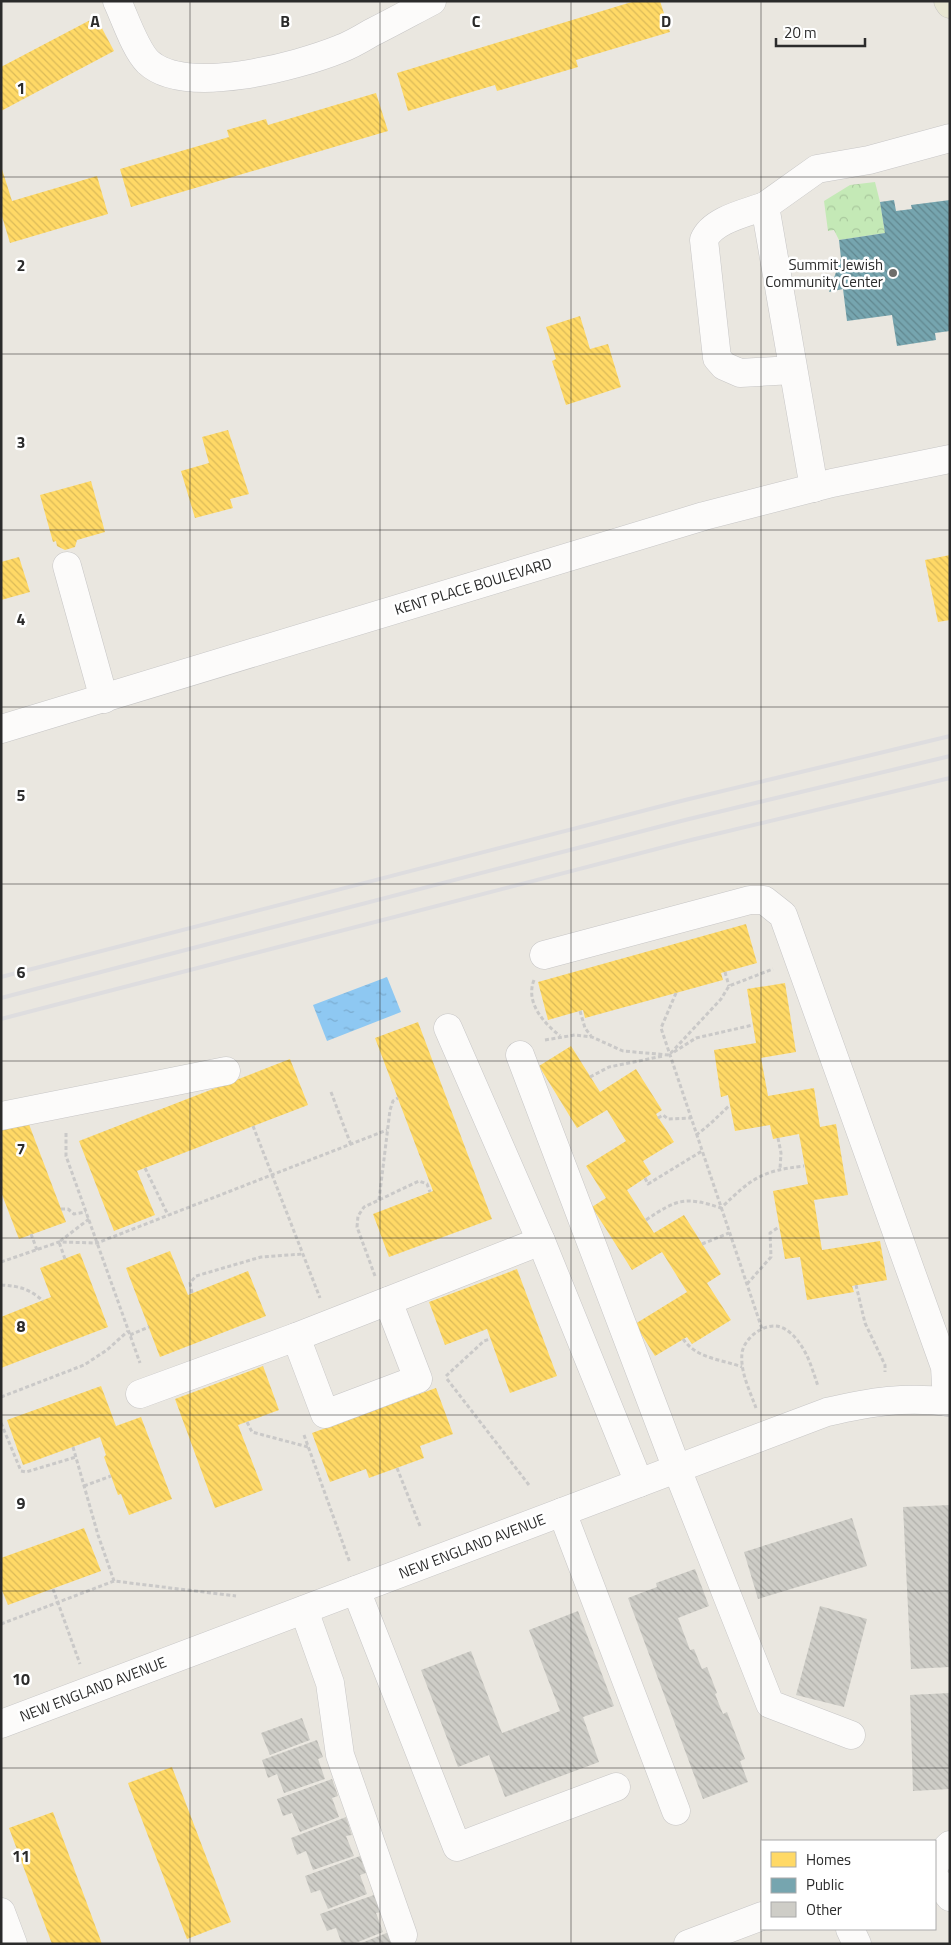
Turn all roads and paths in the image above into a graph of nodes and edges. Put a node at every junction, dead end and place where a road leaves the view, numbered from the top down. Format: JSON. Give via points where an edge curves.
{"nodes":[{"id":1,"x":117,"y":1,"type":"edge"},
{"id":2,"x":432,"y":1,"type":"edge"},
{"id":3,"x":950,"y":138,"type":"edge"},
{"id":4,"x":774,"y":200,"type":"junction"},
{"id":5,"x":793,"y":370,"type":"junction"},
{"id":6,"x":950,"y":459,"type":"edge"},
{"id":7,"x":814,"y":488,"type":"junction"},
{"id":8,"x":67,"y":566,"type":"dead end"},
{"id":9,"x":104,"y":699,"type":"junction"},
{"id":10,"x":1,"y":729,"type":"edge"},
{"id":11,"x":544,"y":955,"type":"joint"},
{"id":12,"x":798,"y":960,"type":"junction"},
{"id":13,"x":725,"y":972,"type":"dead end"},
{"id":14,"x":729,"y":986,"type":"junction"},
{"id":15,"x":676,"y":993,"type":"dead end"},
{"id":16,"x":580,"y":1011,"type":"dead end"},
{"id":17,"x":753,"y":1025,"type":"dead end"},
{"id":18,"x":448,"y":1028,"type":"dead end"},
{"id":19,"x":561,"y":1036,"type":"junction"},
{"id":20,"x":592,"y":1037,"type":"junction"},
{"id":21,"x":520,"y":1055,"type":"joint"},
{"id":22,"x":669,"y":1055,"type":"junction"},
{"id":23,"x":226,"y":1070,"type":"dead end"},
{"id":24,"x":590,"y":1077,"type":"dead end"},
{"id":25,"x":331,"y":1092,"type":"dead end"},
{"id":26,"x":398,"y":1098,"type":"dead end"},
{"id":27,"x":60,"y":1103,"type":"junction"},
{"id":28,"x":730,"y":1105,"type":"dead end"},
{"id":29,"x":1,"y":1116,"type":"edge"},
{"id":30,"x":658,"y":1118,"type":"dead end"},
{"id":31,"x":691,"y":1118,"type":"junction"},
{"id":32,"x":253,"y":1126,"type":"dead end"},
{"id":33,"x":387,"y":1130,"type":"junction"},
{"id":34,"x":696,"y":1135,"type":"junction"},
{"id":35,"x":778,"y":1138,"type":"dead end"},
{"id":36,"x":350,"y":1145,"type":"junction"},
{"id":37,"x":702,"y":1151,"type":"junction"},
{"id":38,"x":804,"y":1166,"type":"dead end"},
{"id":39,"x":145,"y":1168,"type":"dead end"},
{"id":40,"x":780,"y":1169,"type":"junction"},
{"id":41,"x":272,"y":1175,"type":"junction"},
{"id":42,"x":645,"y":1178,"type":"dead end"},
{"id":43,"x":430,"y":1192,"type":"dead end"},
{"id":44,"x":379,"y":1200,"type":"junction"},
{"id":45,"x":721,"y":1208,"type":"junction"},
{"id":46,"x":61,"y":1209,"type":"dead end"},
{"id":47,"x":86,"y":1212,"type":"junction"},
{"id":48,"x":168,"y":1215,"type":"junction"},
{"id":49,"x":89,"y":1219,"type":"junction"},
{"id":50,"x":646,"y":1220,"type":"dead end"},
{"id":51,"x":779,"y":1227,"type":"dead end"},
{"id":52,"x":730,"y":1233,"type":"junction"},
{"id":53,"x":31,"y":1234,"type":"dead end"},
{"id":54,"x":541,"y":1241,"type":"junction"},
{"id":55,"x":59,"y":1242,"type":"junction"},
{"id":56,"x":97,"y":1243,"type":"junction"},
{"id":57,"x":702,"y":1244,"type":"dead end"},
{"id":58,"x":37,"y":1250,"type":"junction"},
{"id":59,"x":303,"y":1254,"type":"junction"},
{"id":60,"x":65,"y":1259,"type":"dead end"},
{"id":61,"x":1,"y":1262,"type":"edge"},
{"id":62,"x":747,"y":1284,"type":"junction"},
{"id":63,"x":1,"y":1285,"type":"edge"},
{"id":64,"x":856,"y":1285,"type":"dead end"},
{"id":65,"x":192,"y":1293,"type":"dead end"},
{"id":66,"x":43,"y":1301,"type":"dead end"},
{"id":67,"x":388,"y":1301,"type":"junction"},
{"id":68,"x":330,"y":1323,"type":"junction"},
{"id":69,"x":149,"y":1328,"type":"dead end"},
{"id":70,"x":762,"y":1329,"type":"junction"},
{"id":71,"x":128,"y":1330,"type":"junction"},
{"id":72,"x":130,"y":1335,"type":"junction"},
{"id":73,"x":296,"y":1337,"type":"junction"},
{"id":74,"x":490,"y":1339,"type":"dead end"},
{"id":75,"x":683,"y":1339,"type":"dead end"},
{"id":76,"x":413,"y":1367,"type":"junction"},
{"id":77,"x":742,"y":1367,"type":"junction"},
{"id":78,"x":446,"y":1377,"type":"junction"},
{"id":79,"x":144,"y":1392,"type":"joint"},
{"id":80,"x":1,"y":1397,"type":"edge"},
{"id":81,"x":888,"y":1400,"type":"junction"},
{"id":82,"x":948,"y":1402,"type":"edge"},
{"id":83,"x":826,"y":1412,"type":"junction"},
{"id":84,"x":247,"y":1422,"type":"dead end"},
{"id":85,"x":1,"y":1423,"type":"edge"},
{"id":86,"x":303,"y":1432,"type":"dead end"},
{"id":87,"x":766,"y":1434,"type":"junction"},
{"id":88,"x":73,"y":1447,"type":"dead end"},
{"id":89,"x":308,"y":1448,"type":"junction"},
{"id":90,"x":76,"y":1457,"type":"junction"},
{"id":91,"x":396,"y":1468,"type":"dead end"},
{"id":92,"x":677,"y":1469,"type":"junction"},
{"id":93,"x":111,"y":1476,"type":"dead end"},
{"id":94,"x":639,"y":1483,"type":"junction"},
{"id":95,"x":529,"y":1485,"type":"dead end"},
{"id":96,"x":84,"y":1486,"type":"junction"},
{"id":97,"x":562,"y":1512,"type":"junction"},
{"id":98,"x":420,"y":1526,"type":"dead end"},
{"id":99,"x":114,"y":1582,"type":"junction"},
{"id":100,"x":53,"y":1589,"type":"dead end"},
{"id":101,"x":356,"y":1590,"type":"junction"},
{"id":102,"x":236,"y":1596,"type":"dead end"},
{"id":103,"x":58,"y":1602,"type":"junction"},
{"id":104,"x":304,"y":1610,"type":"junction"},
{"id":105,"x":1,"y":1624,"type":"edge"},
{"id":106,"x":90,"y":1691,"type":"junction"},
{"id":107,"x":1,"y":1724,"type":"edge"},
{"id":108,"x":851,"y":1735,"type":"dead end"},
{"id":109,"x":616,"y":1787,"type":"dead end"},
{"id":110,"x":676,"y":1812,"type":"dead end"},
{"id":111,"x":950,"y":1845,"type":"edge"},
{"id":112,"x":936,"y":1864,"type":"edge"},
{"id":113,"x":936,"y":1879,"type":"edge"},
{"id":114,"x":950,"y":1897,"type":"edge"},
{"id":115,"x":1,"y":1912,"type":"edge"},
{"id":116,"x":761,"y":1916,"type":"edge"},
{"id":117,"x":850,"y":1930,"type":"edge"},
{"id":118,"x":403,"y":1935,"type":"dead end"},
{"id":119,"x":14,"y":1944,"type":"edge"},
{"id":120,"x":688,"y":1944,"type":"edge"},
{"id":121,"x":857,"y":1944,"type":"edge"}],
"edges":[{"from":1,"to":2,"type":"street","via":[[147,62],[171,75],[194,78],[241,76],[288,66],[341,49]]},
{"from":3,"to":4,"type":"street","via":[[870,160],[817,168]]},
{"from":4,"to":5,"type":"street"},
{"from":4,"to":5,"type":"street","via":[[715,225],[704,240],[717,358],[724,366],[740,374]]},
{"from":5,"to":7,"type":"street"},
{"from":6,"to":7,"type":"street","name":"KENT PLACE BOULEVARD"},
{"from":7,"to":9,"type":"street","name":"KENT PLACE BOULEVARD","via":[[704,516]]},
{"from":8,"to":9,"type":"street"},
{"from":9,"to":10,"type":"street","name":"KENT PLACE BOULEVARD"},
{"from":11,"to":12,"type":"street","via":[[750,900],[764,900],[783,915]]},
{"from":11,"to":19,"type":"path","via":[[532,995],[537,1011]]},
{"from":12,"to":14,"type":"path"},
{"from":12,"to":82,"type":"street","via":[[945,1367]]},
{"from":13,"to":14,"type":"path"},
{"from":14,"to":22,"type":"path"},
{"from":15,"to":22,"type":"path","via":[[660,1028]]},
{"from":16,"to":20,"type":"path","via":[[585,1028]]},
{"from":17,"to":22,"type":"path","via":[[696,1038]]},
{"from":18,"to":54,"type":"street"},
{"from":19,"to":20,"type":"path"},
{"from":19,"to":21,"type":"path","via":[[534,1042]]},
{"from":20,"to":22,"type":"path","via":[[623,1051]]},
{"from":21,"to":92,"type":"street"},
{"from":22,"to":24,"type":"path","via":[[609,1067]]},
{"from":22,"to":31,"type":"path"},
{"from":23,"to":27,"type":"street"},
{"from":25,"to":36,"type":"path"},
{"from":26,"to":33,"type":"path","via":[[393,1101]]},
{"from":27,"to":29,"type":"street"},
{"from":27,"to":47,"type":"path","via":[[67,1138],[66,1156]]},
{"from":28,"to":34,"type":"path"},
{"from":30,"to":31,"type":"path","via":[[663,1115],[668,1119]]},
{"from":31,"to":34,"type":"path"},
{"from":32,"to":41,"type":"path"},
{"from":33,"to":36,"type":"path"},
{"from":33,"to":44,"type":"path"},
{"from":34,"to":37,"type":"path"},
{"from":35,"to":40,"type":"path"},
{"from":36,"to":41,"type":"path"},
{"from":37,"to":42,"type":"path","via":[[648,1184]]},
{"from":37,"to":45,"type":"path"},
{"from":38,"to":40,"type":"path"},
{"from":39,"to":48,"type":"path"},
{"from":40,"to":45,"type":"path","via":[[761,1175],[744,1186]]},
{"from":41,"to":48,"type":"path"},
{"from":41,"to":59,"type":"path"},
{"from":43,"to":44,"type":"path","via":[[427,1184],[419,1181]]},
{"from":44,"to":67,"type":"path","via":[[364,1208],[358,1216],[357,1228],[378,1284]]},
{"from":45,"to":50,"type":"path","via":[[700,1201],[681,1200]]},
{"from":45,"to":52,"type":"path"},
{"from":46,"to":47,"type":"path","via":[[68,1208],[74,1214]]},
{"from":47,"to":49,"type":"path"},
{"from":48,"to":56,"type":"path"},
{"from":49,"to":55,"type":"path"},
{"from":49,"to":56,"type":"path"},
{"from":51,"to":62,"type":"path","via":[[770,1233],[771,1257]]},
{"from":52,"to":57,"type":"path"},
{"from":52,"to":62,"type":"path"},
{"from":53,"to":58,"type":"path"},
{"from":54,"to":67,"type":"street"},
{"from":54,"to":94,"type":"street"},
{"from":55,"to":56,"type":"path"},
{"from":55,"to":58,"type":"path"},
{"from":55,"to":60,"type":"path"},
{"from":56,"to":71,"type":"path"},
{"from":58,"to":61,"type":"path"},
{"from":59,"to":65,"type":"path","via":[[261,1256],[196,1276],[190,1283]]},
{"from":59,"to":68,"type":"path"},
{"from":62,"to":70,"type":"path"},
{"from":63,"to":66,"type":"path","via":[[18,1286],[33,1292]]},
{"from":64,"to":81,"type":"path","via":[[865,1323],[885,1366]]},
{"from":67,"to":68,"type":"street"},
{"from":67,"to":76,"type":"street"},
{"from":68,"to":73,"type":"street"},
{"from":69,"to":72,"type":"path"},
{"from":70,"to":77,"type":"path","via":[[748,1339],[742,1351]]},
{"from":70,"to":83,"type":"path","via":[[776,1326],[789,1331],[800,1343]]},
{"from":71,"to":72,"type":"path"},
{"from":71,"to":80,"type":"path","via":[[84,1365]]},
{"from":72,"to":79,"type":"path"},
{"from":73,"to":76,"type":"street","via":[[325,1414],[418,1379]]},
{"from":73,"to":79,"type":"street"},
{"from":74,"to":78,"type":"path"},
{"from":75,"to":77,"type":"path","via":[[702,1355]]},
{"from":76,"to":78,"type":"path","via":[[433,1360]]},
{"from":77,"to":87,"type":"path"},
{"from":78,"to":95,"type":"path"},
{"from":81,"to":82,"type":"street","name":"NEW ENGLAND AVENUE"},
{"from":81,"to":83,"type":"street","name":"NEW ENGLAND AVENUE"},
{"from":83,"to":87,"type":"street","name":"NEW ENGLAND AVENUE"},
{"from":84,"to":89,"type":"path","via":[[252,1432]]},
{"from":85,"to":90,"type":"path","via":[[22,1471]]},
{"from":86,"to":89,"type":"path"},
{"from":87,"to":92,"type":"street","name":"NEW ENGLAND AVENUE"},
{"from":88,"to":90,"type":"path"},
{"from":89,"to":101,"type":"path","via":[[351,1564]]},
{"from":90,"to":96,"type":"path"},
{"from":91,"to":98,"type":"path"},
{"from":92,"to":94,"type":"street","name":"NEW ENGLAND AVENUE"},
{"from":92,"to":108,"type":"street","via":[[770,1704]]},
{"from":93,"to":96,"type":"path"},
{"from":94,"to":97,"type":"street","name":"NEW ENGLAND AVENUE"},
{"from":96,"to":99,"type":"path"},
{"from":97,"to":101,"type":"street","name":"NEW ENGLAND AVENUE"},
{"from":97,"to":110,"type":"street"},
{"from":99,"to":102,"type":"path"},
{"from":99,"to":103,"type":"path"},
{"from":100,"to":103,"type":"path"},
{"from":101,"to":104,"type":"street","name":"NEW ENGLAND AVENUE"},
{"from":101,"to":109,"type":"street","via":[[458,1847]]},
{"from":103,"to":105,"type":"path"},
{"from":103,"to":106,"type":"path"},
{"from":104,"to":106,"type":"street","name":"NEW ENGLAND AVENUE"},
{"from":104,"to":118,"type":"street","via":[[330,1683],[340,1754]]},
{"from":106,"to":107,"type":"street","name":"NEW ENGLAND AVENUE"},
{"from":111,"to":112,"type":"street"},
{"from":113,"to":114,"type":"street"},
{"from":115,"to":119,"type":"street"},
{"from":116,"to":120,"type":"street"},
{"from":117,"to":121,"type":"street"}]}
